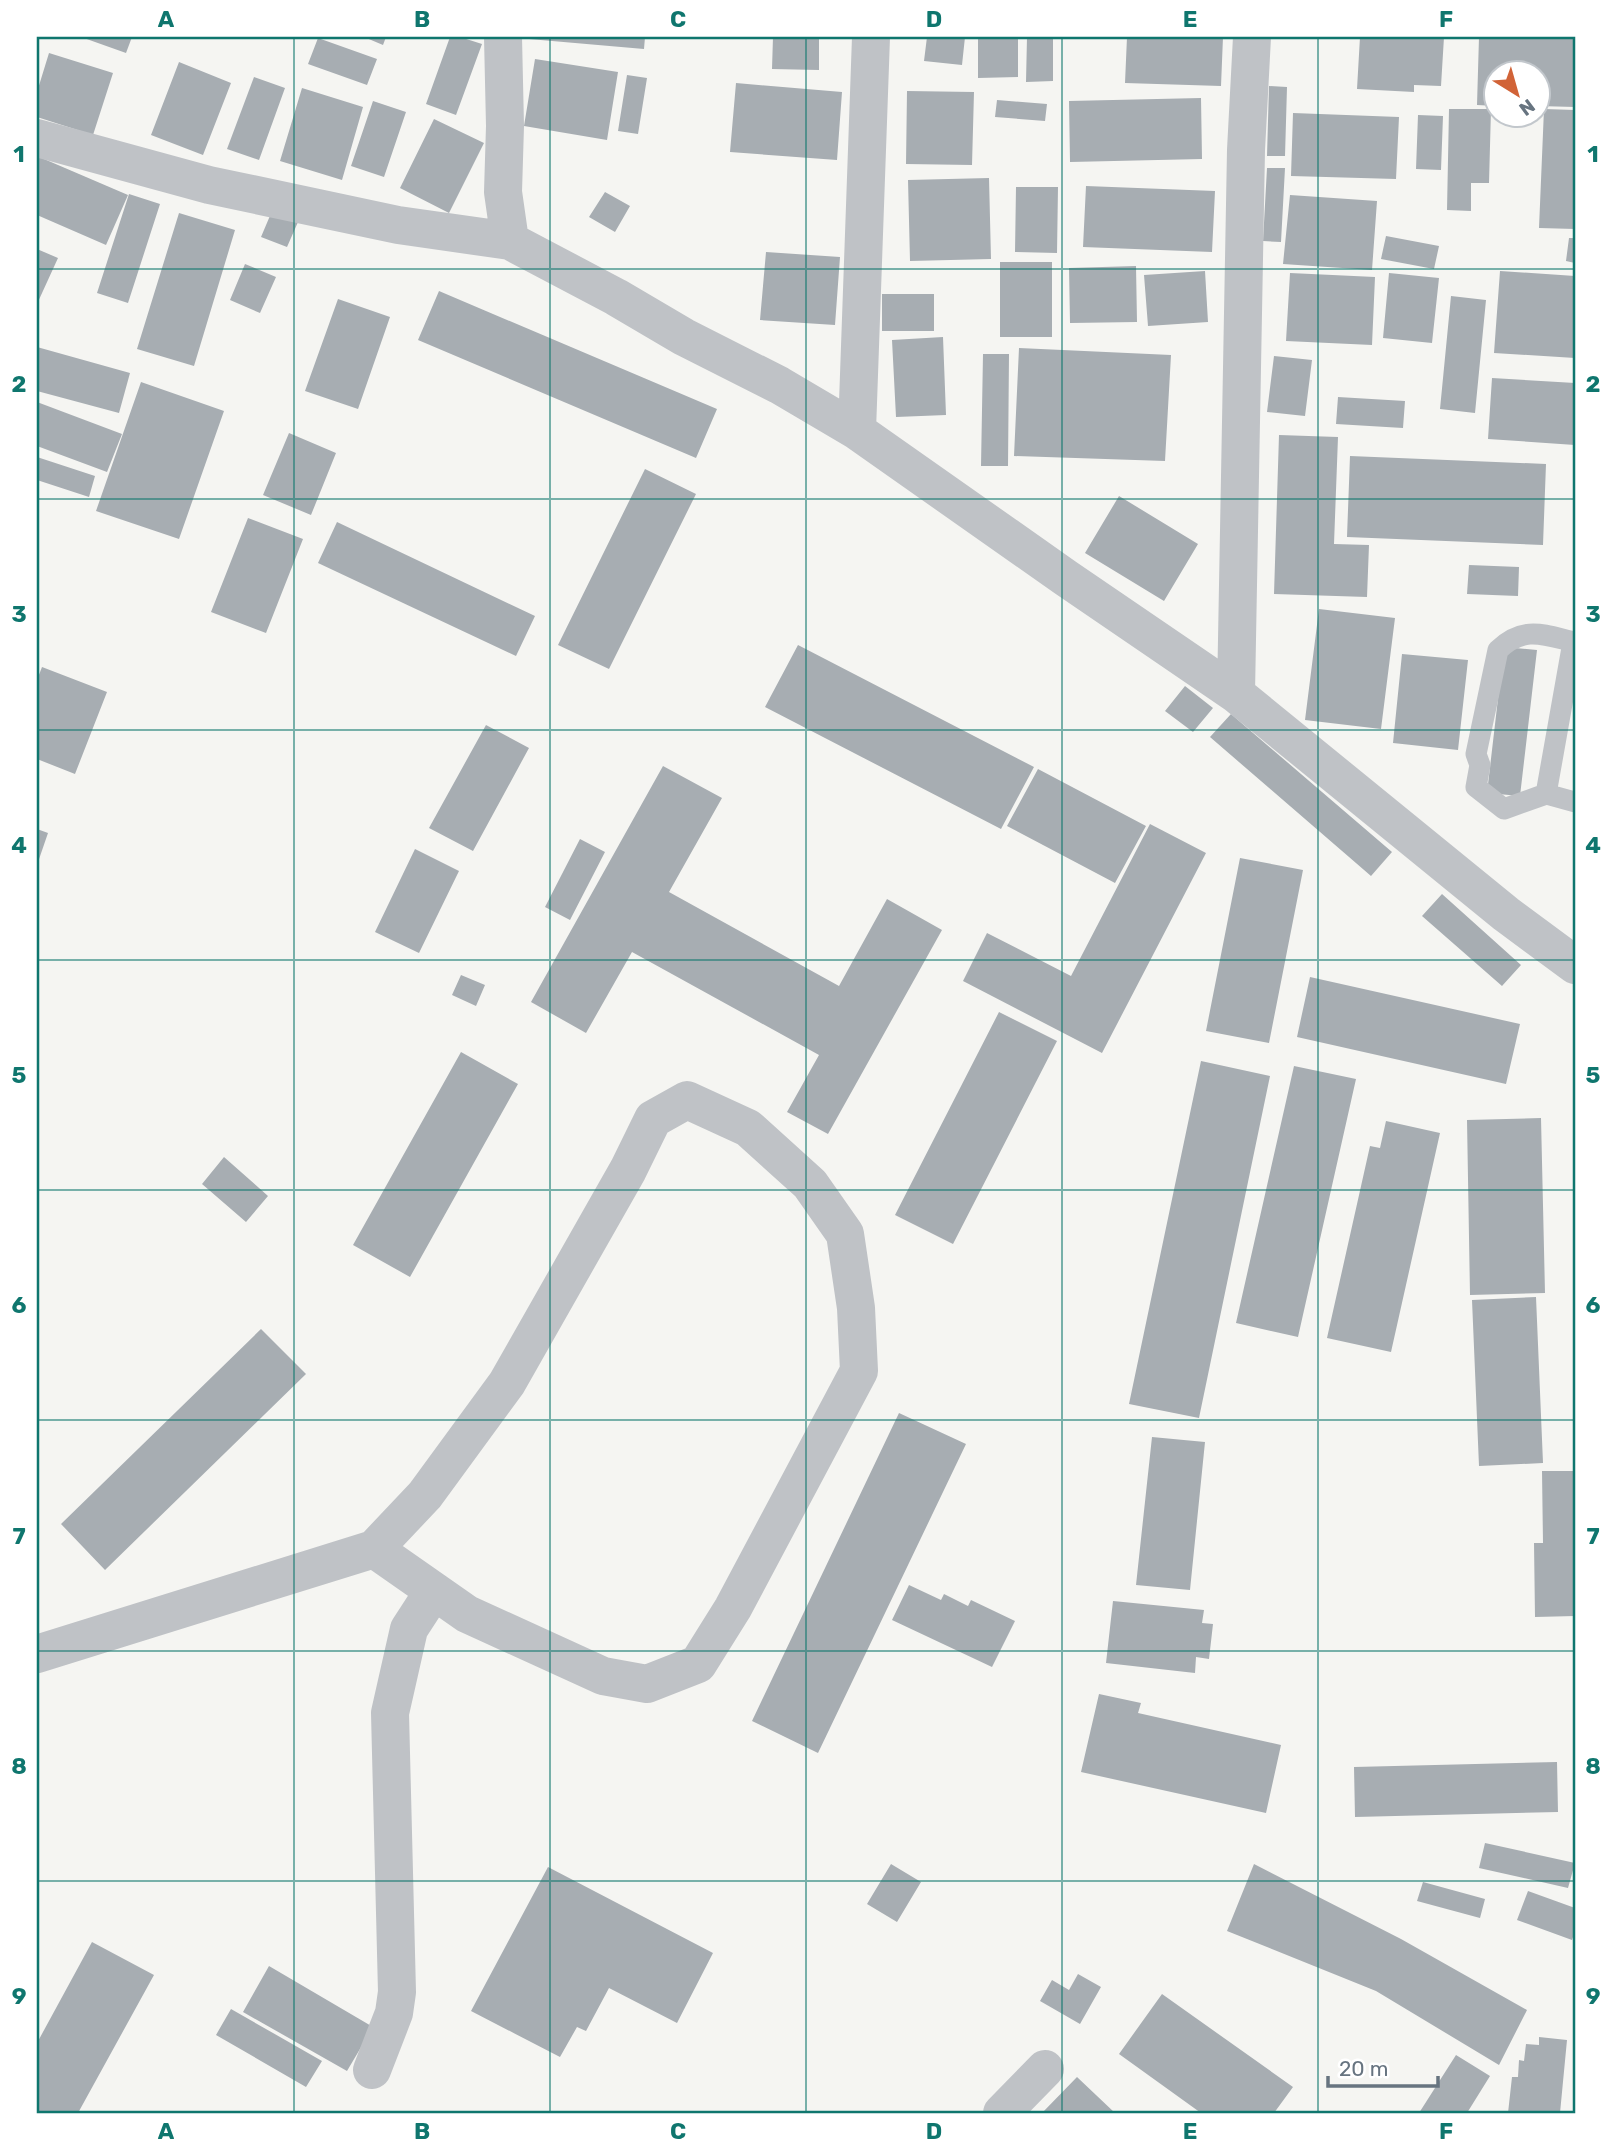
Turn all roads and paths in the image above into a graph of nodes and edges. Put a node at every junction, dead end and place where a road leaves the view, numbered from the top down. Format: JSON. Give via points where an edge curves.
{"nodes":[{"id":1,"x":503,"y":37,"type":"edge"},
{"id":2,"x":871,"y":37,"type":"edge"},
{"id":3,"x":1252,"y":37,"type":"edge"},
{"id":4,"x":37,"y":138,"type":"edge"},
{"id":5,"x":510,"y":242,"type":"junction"},
{"id":6,"x":857,"y":431,"type":"junction"},
{"id":7,"x":1574,"y":642,"type":"edge"},
{"id":8,"x":1236,"y":694,"type":"junction"},
{"id":9,"x":1546,"y":794,"type":"junction"},
{"id":10,"x":1575,"y":802,"type":"edge"},
{"id":11,"x":1575,"y":965,"type":"edge"},
{"id":12,"x":374,"y":1549,"type":"junction"},
{"id":13,"x":433,"y":1592,"type":"junction"},
{"id":14,"x":37,"y":1654,"type":"edge"},
{"id":15,"x":1045,"y":2069,"type":"dead end"},
{"id":16,"x":372,"y":2070,"type":"dead end"},
{"id":17,"x":1002,"y":2113,"type":"edge"}],
"edges":[{"from":1,"to":5,"type":"street","via":[[503,192]]},
{"from":2,"to":6,"type":"street"},
{"from":3,"to":8,"type":"street"},
{"from":4,"to":5,"type":"street","via":[[209,185],[398,225]]},
{"from":5,"to":6,"type":"street"},
{"from":6,"to":8,"type":"street"},
{"from":7,"to":9,"type":"lane"},
{"from":7,"to":9,"type":"lane","via":[[1520,634],[1498,650],[1476,754],[1480,765],[1476,787],[1504,809]]},
{"from":8,"to":11,"type":"street"},
{"from":9,"to":10,"type":"lane"},
{"from":12,"to":13,"type":"street"},
{"from":12,"to":13,"type":"street","via":[[425,1495],[508,1383],[653,1119],[687,1100],[748,1128],[810,1184],[845,1234],[859,1371],[733,1608],[698,1664],[647,1684],[603,1676],[467,1614]]},
{"from":12,"to":14,"type":"street"},
{"from":13,"to":16,"type":"street","via":[[409,1629],[390,1713],[397,1993]]},
{"from":15,"to":17,"type":"street"}]}
